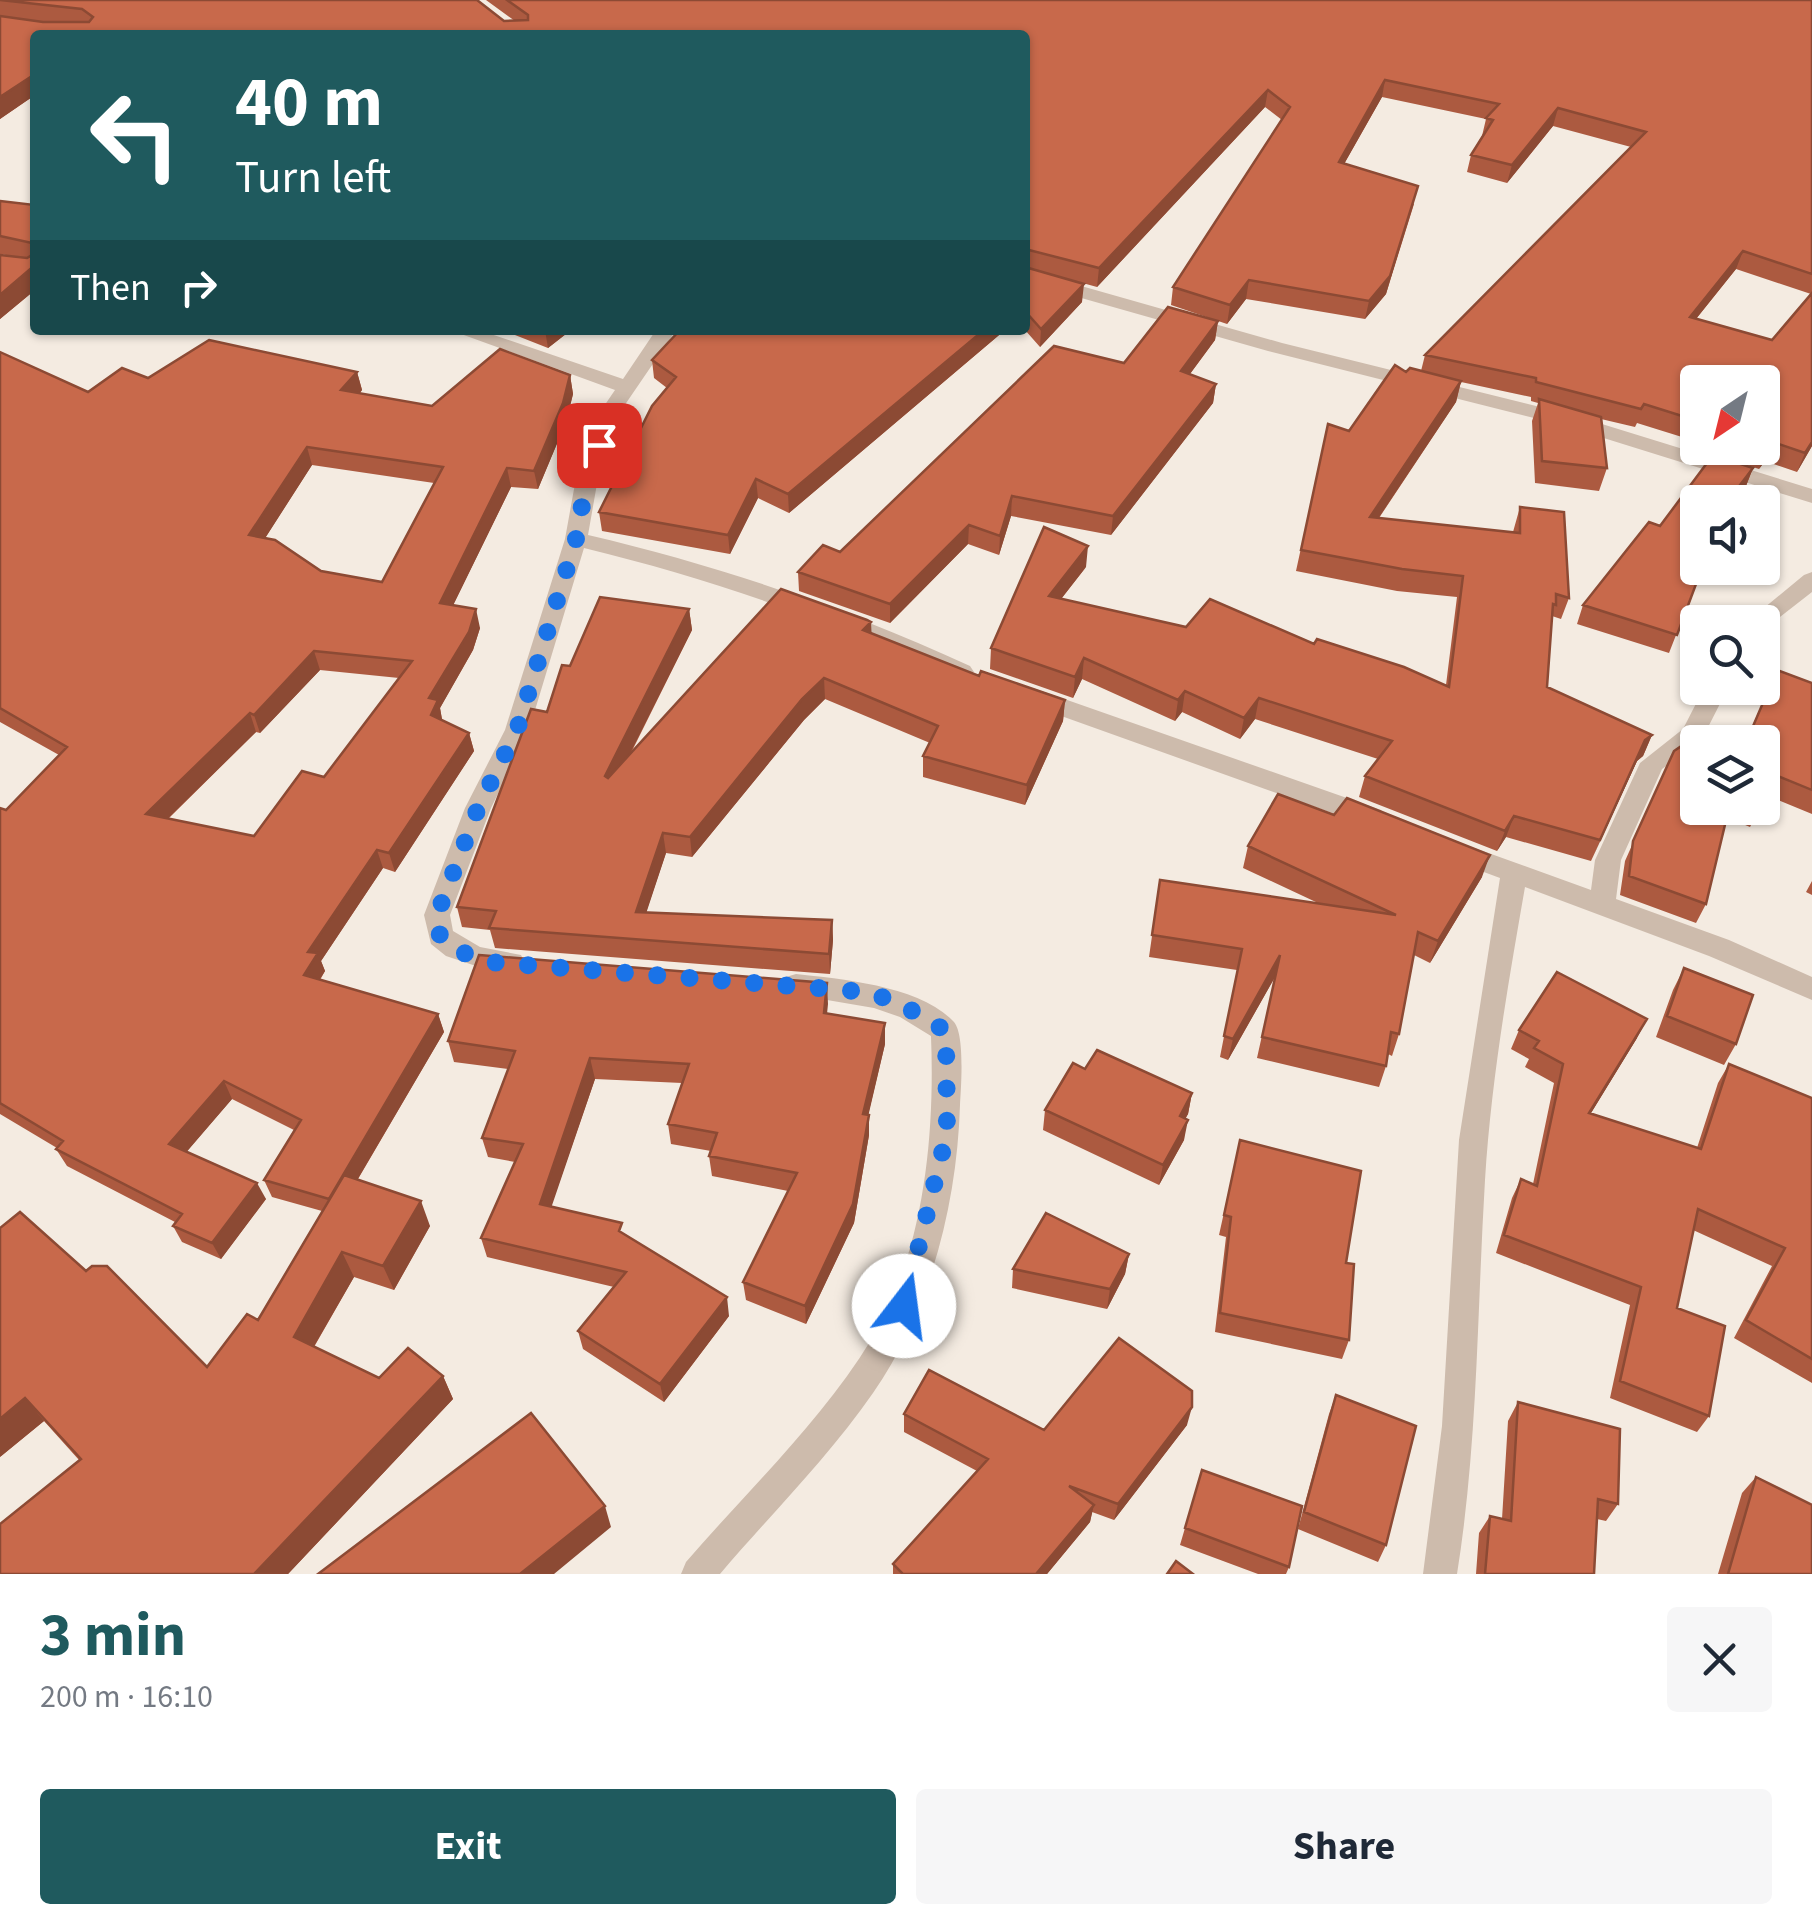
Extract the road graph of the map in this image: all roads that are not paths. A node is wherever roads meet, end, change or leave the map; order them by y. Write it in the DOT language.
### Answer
graph roads {
  1 [pos="1030,277"];
  2 [pos="475,335"];
  3 [pos="663,335"];
  4 [pos="627,387"];
  5 [pos="1812,496"];
  6 [pos="576,539"];
  7 [pos="1812,580"];
  8 [pos="1780,605"];
  9 [pos="1707,705"];
  10 [pos="1396,827"];
  11 [pos="1431,841"];
  12 [pos="1514,875"];
  13 [pos="1602,905"];
  14 [pos="547,966"];
  15 [pos="762,983"];
  16 [pos="1812,989"];
  17 [pos="698,1574"];
  18 [pos="1440,1574"];
  1 -- 5 [label="street"];
  2 -- 4 [label="street"];
  3 -- 4 [label="street"];
  4 -- 6 [label="street"];
  6 -- 10 [label="street"];
  6 -- 14 [label="street"];
  7 -- 8 [label="street"];
  9 -- 13 [label="street"];
  11 -- 12 [label="street"];
  12 -- 13 [label="street"];
  12 -- 18 [label="street"];
  13 -- 16 [label="street"];
  15 -- 17 [label="street"];
}
